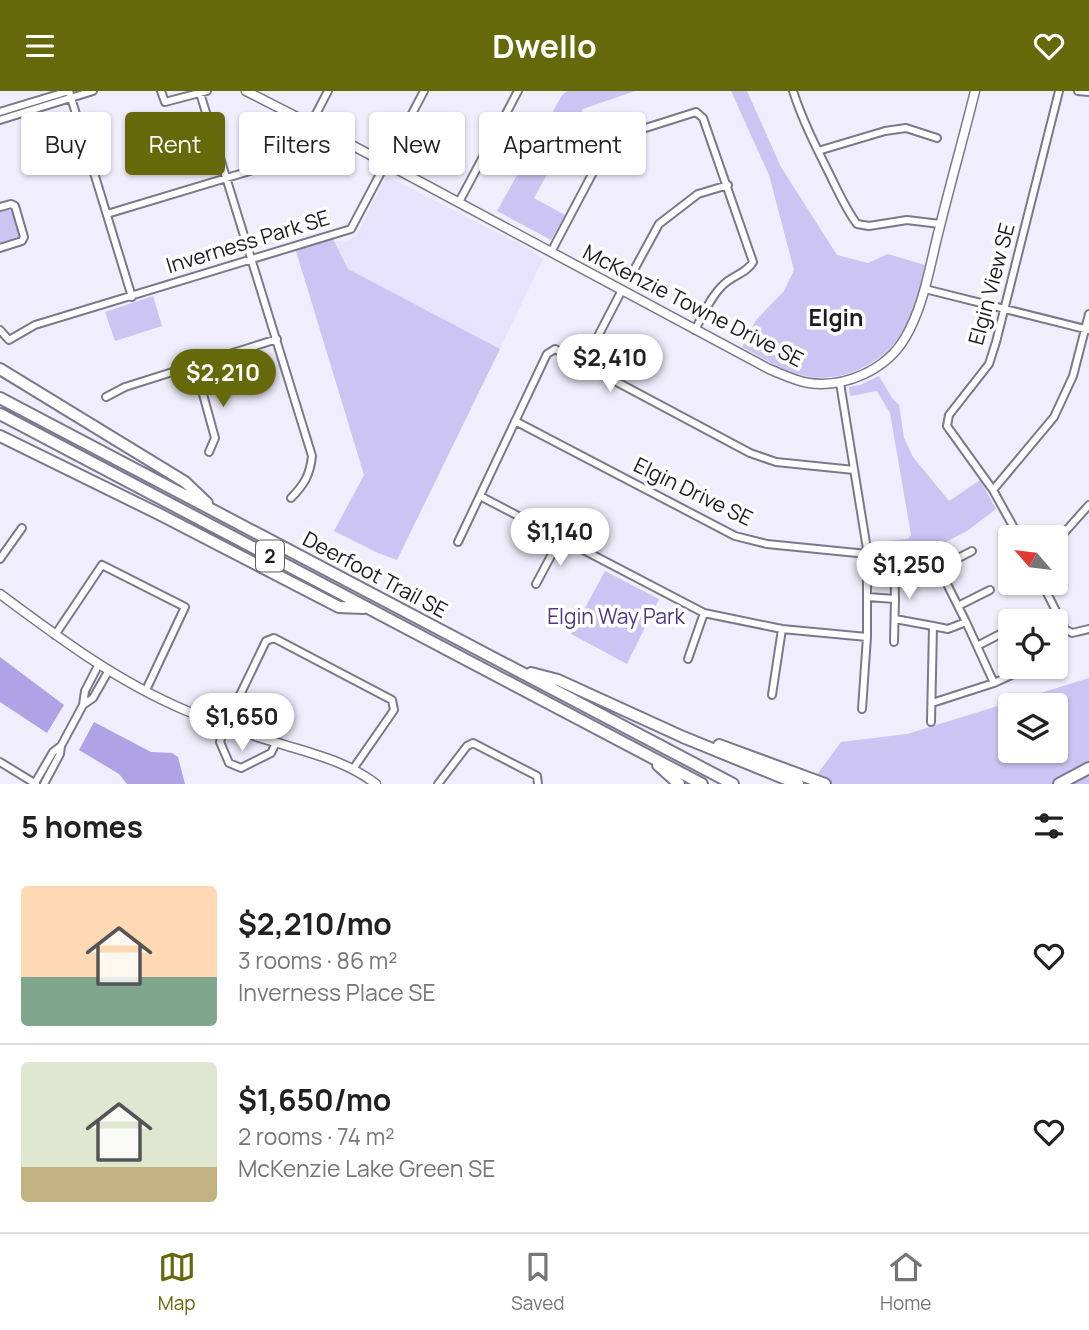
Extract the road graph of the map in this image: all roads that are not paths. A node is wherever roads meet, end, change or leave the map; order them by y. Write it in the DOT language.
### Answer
graph roads {
  1 [pos="93,91"];
  2 [pos="162,91"];
  3 [pos="246,91"];
  4 [pos="328,91"];
  5 [pos="424,91"];
  6 [pos="518,91"];
  7 [pos="793,91"];
  8 [pos="975,91"];
  9 [pos="1059,91"];
  10 [pos="1078,91"];
  11 [pos="203,92"];
  12 [pos="69,93"];
  13 [pos="1089,93"];
  14 [pos="0,112"];
  15 [pos="286,112"];
  16 [pos="317,112"];
  17 [pos="413,112"];
  18 [pos="0,120"];
  19 [pos="937,138"];
  20 [pos="818,151"];
  21 [pos="239,174"];
  22 [pos="380,175"];
  23 [pos="408,175"];
  24 [pos="226,178"];
  25 [pos="728,185"];
  26 [pos="459,202"];
  27 [pos="0,207"];
  28 [pos="107,214"];
  29 [pos="940,224"];
  30 [pos="0,248"];
  31 [pos="551,252"];
  32 [pos="252,259"];
  33 [pos="635,268"];
  34 [pos="925,289"];
  35 [pos="622,290"];
  36 [pos="132,297"];
  37 [pos="1005,308"];
  38 [pos="1089,314"];
  39 [pos="1087,329"];
  40 [pos="0,330"];
  41 [pos="695,330"];
  42 [pos="277,339"];
  43 [pos="195,365"];
  44 [pos="583,365"];
  45 [pos="0,369"];
  46 [pos="839,383"];
  47 [pos="106,397"];
  48 [pos="0,398"];
  49 [pos="0,414"];
  50 [pos="515,421"];
  51 [pos="0,436"];
  52 [pos="209,452"];
  53 [pos="854,470"];
  54 [pos="993,489"];
  55 [pos="480,496"];
  56 [pos="291,498"];
  57 [pos="1089,505"];
  58 [pos="216,512"];
  59 [pos="1012,525"];
  60 [pos="22,528"];
  61 [pos="1068,528"];
  62 [pos="560,538"];
  63 [pos="458,541"];
  64 [pos="972,551"];
  65 [pos="894,553"];
  66 [pos="867,554"];
  67 [pos="0,559"];
  68 [pos="894,568"];
  69 [pos="939,568"];
  70 [pos="536,584"];
  71 [pos="990,590"];
  72 [pos="0,594"];
  73 [pos="1048,595"];
  74 [pos="868,597"];
  75 [pos="895,599"];
  76 [pos="958,607"];
  77 [pos="369,609"];
  78 [pos="704,613"];
  79 [pos="895,619"];
  80 [pos="966,622"];
  81 [pos="933,626"];
  82 [pos="782,629"];
  83 [pos="1089,629"];
  84 [pos="55,635"];
  85 [pos="998,635"];
  86 [pos="867,637"];
  87 [pos="894,642"];
  88 [pos="977,646"];
  89 [pos="688,659"];
  90 [pos="99,664"];
  91 [pos="508,667"];
  92 [pos="109,670"];
  93 [pos="1003,679"];
  94 [pos="994,683"];
  95 [pos="146,690"];
  96 [pos="772,695"];
  97 [pos="932,703"];
  98 [pos="83,705"];
  99 [pos="862,709"];
  100 [pos="931,722"];
  101 [pos="225,726"];
  102 [pos="683,737"];
  103 [pos="276,743"];
  104 [pos="61,746"];
  105 [pos="648,756"];
  106 [pos="0,762"];
  107 [pos="1089,768"];
  108 [pos="354,769"];
  109 [pos="36,784"];
  110 [pos="44,784"];
  111 [pos="376,784"];
  112 [pos="438,784"];
  113 [pos="538,784"];
  114 [pos="679,784"];
  115 [pos="702,784"];
  116 [pos="733,784"];
  117 [pos="797,784"];
  118 [pos="825,784"];
  119 [pos="1059,784"];
  1 -- 12 [label="street"];
  2 -- 11 [label="street"];
  3 -- 15 [label="street, McKenzie Towne Drive SE"];
  4 -- 16 [label="street"];
  5 -- 17 [label="street, Inverness Park SE"];
  6 -- 26 [label="street"];
  7 -- 20 [label="street"];
  8 -- 29 [label="street, McKenzie Towne Drive SE"];
  9 -- 37 [label="street, Elgin View SE"];
  10 -- 13 [label="street"];
  11 -- 24 [label="street"];
  12 -- 14 [label="street"];
  12 -- 18 [label="street"];
  12 -- 28 [label="street"];
  19 -- 20 [label="street"];
  20 -- 29 [label="street"];
  21 -- 24 [label="street"];
  22 -- 32 [label="street, Inverness Park SE"];
  23 -- 26 [label="street, McKenzie Towne Drive SE"];
  24 -- 28 [label="street"];
  24 -- 32 [label="street"];
  25 -- 31 [label="street"];
  25 -- 33 [label="street"];
  25 -- 41 [label="street"];
  26 -- 31 [label="street, McKenzie Towne Drive SE"];
  27 -- 30 [label="street"];
  28 -- 36 [label="street"];
  29 -- 34 [label="street, McKenzie Towne Drive SE"];
  31 -- 35 [label="street, McKenzie Towne Drive SE"];
  32 -- 36 [label="street, Inverness Park SE"];
  32 -- 42 [label="street"];
  34 -- 37 [label="street"];
  34 -- 46 [label="street, McKenzie Towne Drive SE"];
  35 -- 41 [label="street, McKenzie Towne Drive SE"];
  35 -- 44 [label="street"];
  36 -- 40 [label="street, Inverness Park SE"];
  37 -- 39 [label="street"];
  37 -- 54 [label="street, Elgin View SE"];
  38 -- 39 [label="street"];
  39 -- 54 [label="street"];
  41 -- 46 [label="street, McKenzie Towne Drive SE"];
  42 -- 43 [label="street"];
  42 -- 56 [label="street"];
  43 -- 47 [label="street"];
  43 -- 52 [label="street"];
  44 -- 50 [label="street"];
  44 -- 53 [label="street"];
  45 -- 58 [label="highway"];
  46 -- 53 [label="street"];
  48 -- 58 [label="highway, Deerfoot Trail SE / 2"];
  49 -- 77 [label="highway, Deerfoot Trail SE / 2"];
  50 -- 55 [label="street"];
  50 -- 66 [label="street, Elgin Drive SE"];
  51 -- 77 [label="highway"];
  53 -- 66 [label="street"];
  54 -- 59 [label="street, Elgin View SE"];
  55 -- 62 [label="street"];
  55 -- 63 [label="street"];
  57 -- 61 [label="street"];
  58 -- 91 [label="highway, Deerfoot Trail SE / 2"];
  60 -- 67 [label="street"];
  62 -- 70 [label="street"];
  62 -- 78 [label="street"];
  64 -- 69 [label="street"];
  65 -- 68 [label="street"];
  66 -- 74 [label="street"];
  68 -- 69 [label="street"];
  68 -- 75 [label="street"];
  69 -- 76 [label="street"];
  71 -- 76 [label="street"];
  72 -- 84 [label="street"];
  73 -- 83 [label="street"];
  74 -- 75 [label="street"];
  74 -- 86 [label="street"];
  75 -- 79 [label="street"];
  76 -- 80 [label="street"];
  77 -- 105 [label="highway, Deerfoot Trail SE / 2"];
  78 -- 82 [label="street"];
  78 -- 89 [label="street"];
  79 -- 81 [label="street"];
  79 -- 87 [label="street"];
  80 -- 81 [label="street"];
  80 -- 88 [label="street"];
  81 -- 97 [label="street"];
  82 -- 86 [label="street"];
  82 -- 96 [label="street"];
  84 -- 90 [label="street"];
  84 -- 95 [label="street"];
  85 -- 88 [label="street"];
  86 -- 99 [label="street"];
  88 -- 94 [label="street"];
  90 -- 92 [label="street"];
  90 -- 98 [label="street"];
  91 -- 102 [label="highway"];
  91 -- 116 [label="highway, Deerfoot Trail SE / 2"];
  92 -- 95 [label="street"];
  92 -- 98 [label="street"];
  93 -- 94 [label="street"];
  94 -- 97 [label="street"];
  95 -- 101 [label="street"];
  97 -- 100 [label="street"];
  98 -- 104 [label="street"];
  101 -- 103 [label="street"];
  101 -- 103 [label="street"];
  101 -- 108 [label="street"];
  102 -- 117 [label="highway"];
  102 -- 118 [label="highway"];
  103 -- 108 [label="street"];
  104 -- 109 [label="street"];
  104 -- 110 [label="street"];
  105 -- 114 [label="highway"];
  105 -- 115 [label="highway, Deerfoot Trail SE / 2"];
  106 -- 109 [label="street"];
  107 -- 119 [label="highway"];
  108 -- 111 [label="street"];
  112 -- 113 [label="street"];
}
